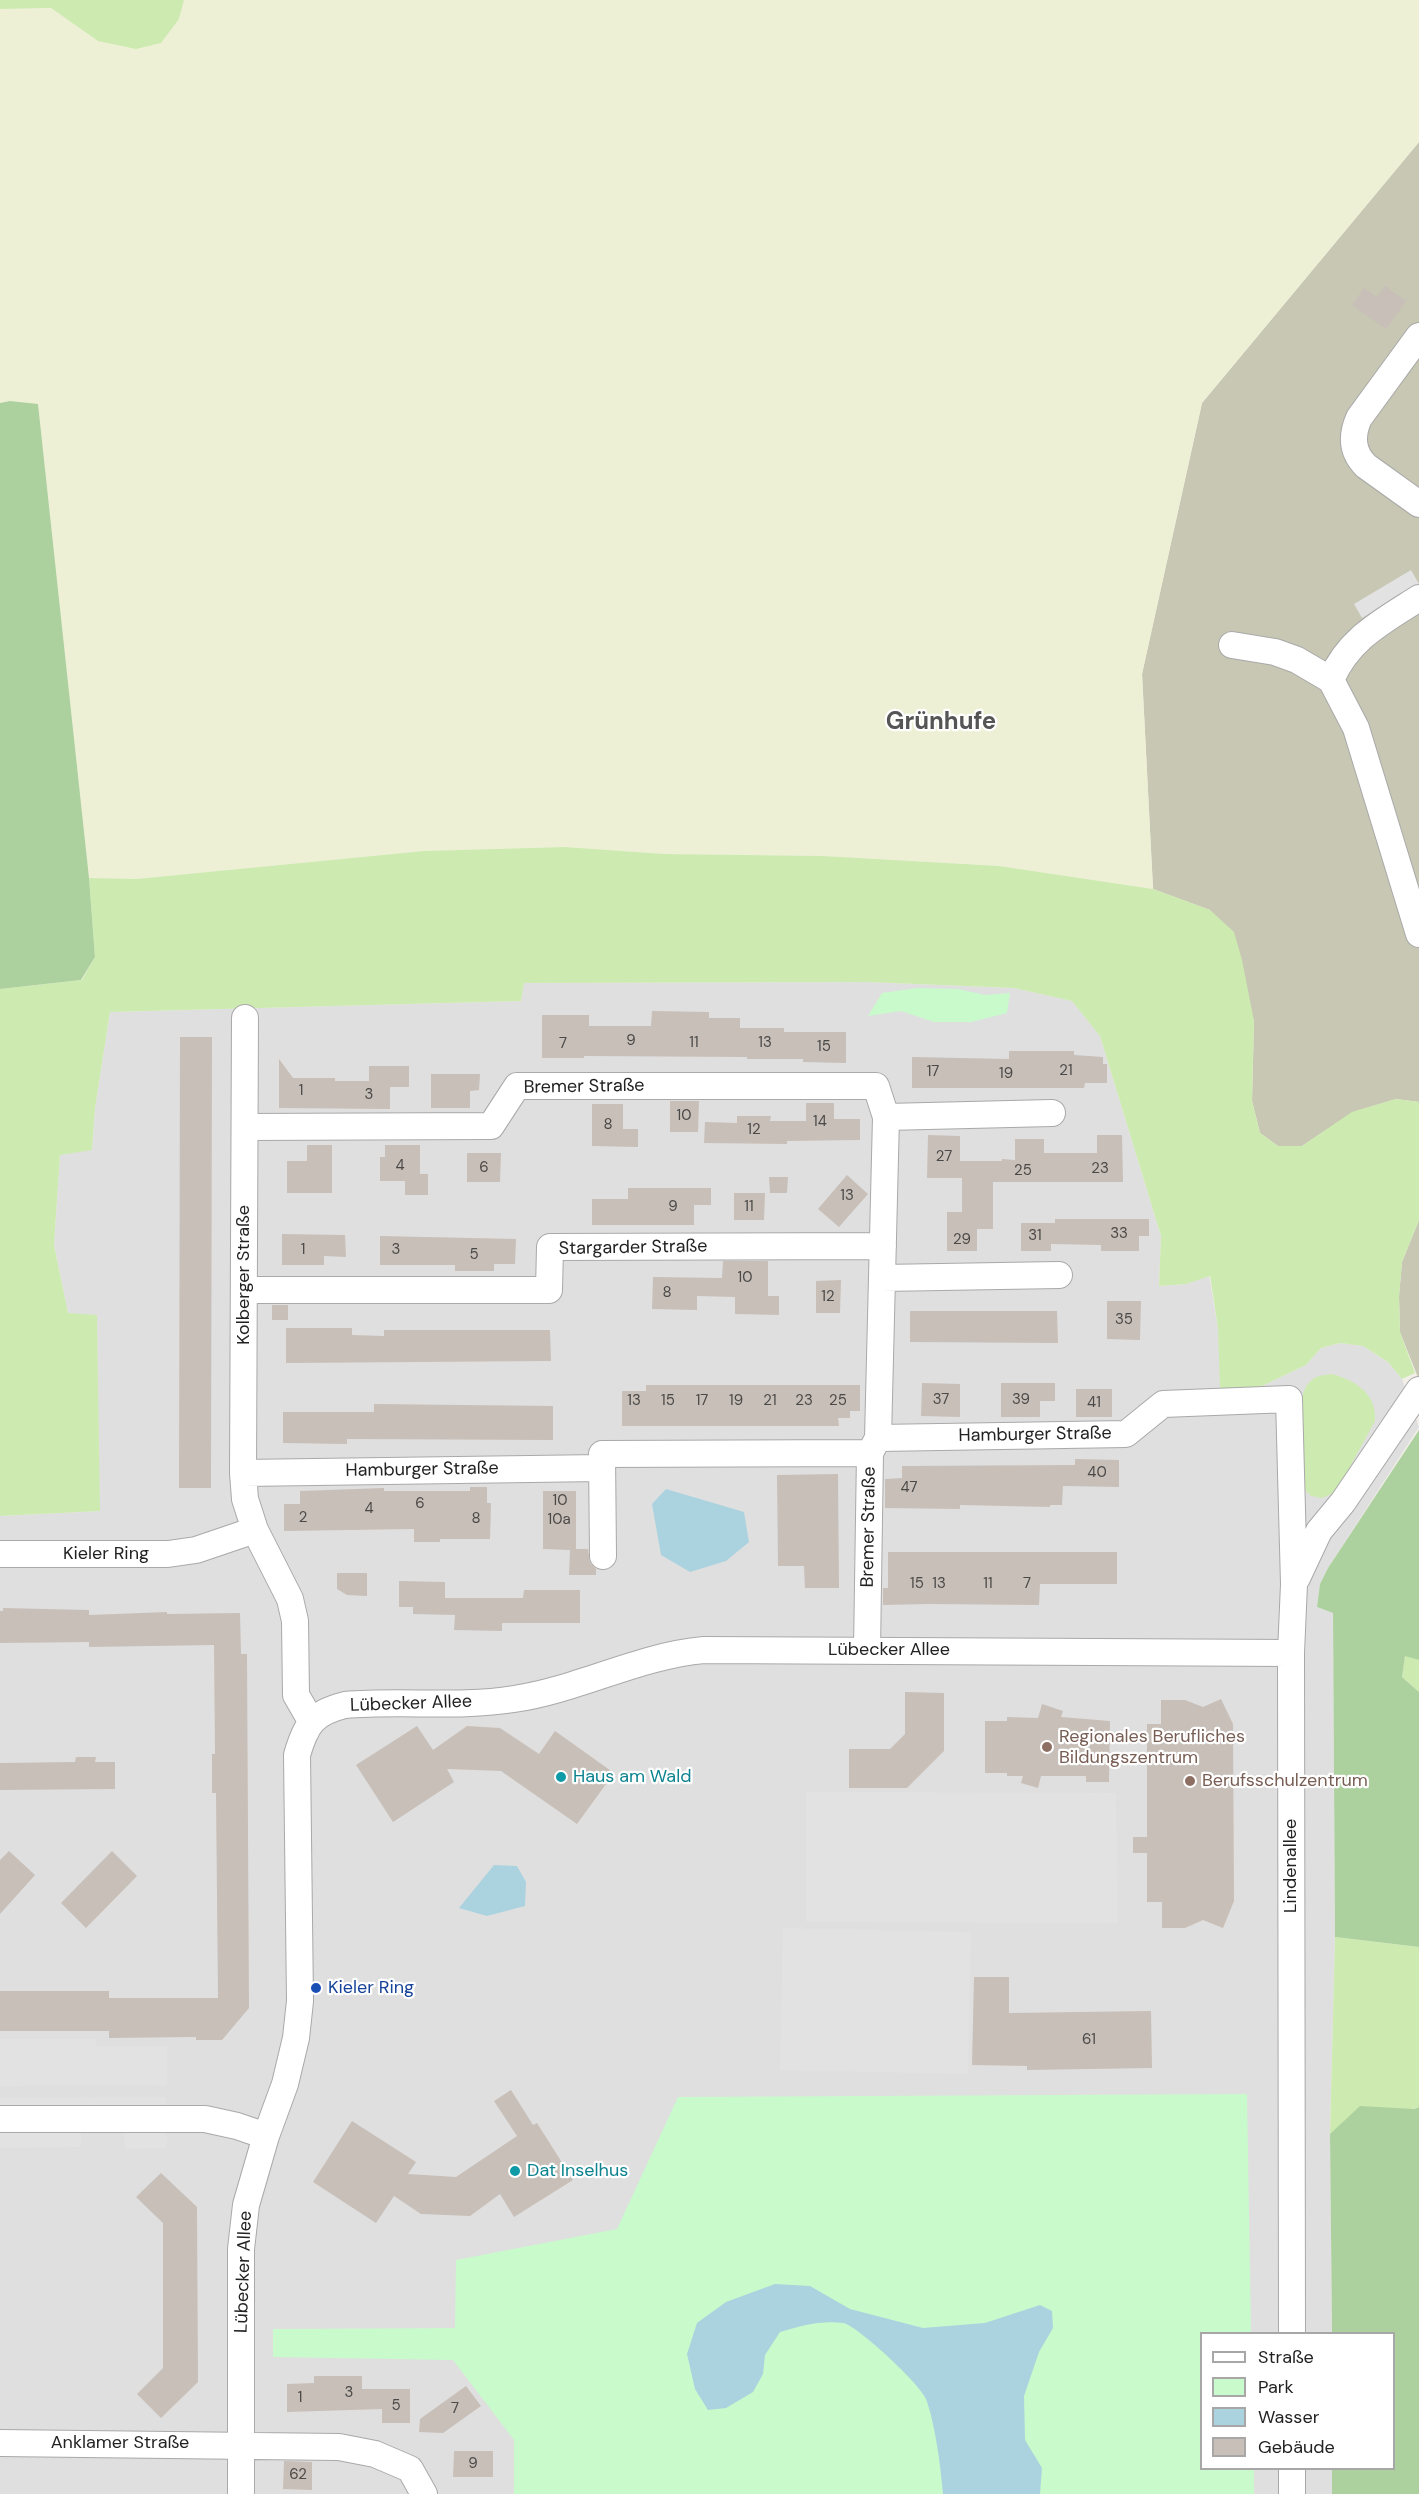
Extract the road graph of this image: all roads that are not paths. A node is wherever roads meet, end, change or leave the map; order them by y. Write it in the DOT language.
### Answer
graph roads {
  1 [pos="1419,336"];
  2 [pos="1419,504"];
  3 [pos="1419,598"];
  4 [pos="1232,645"];
  5 [pos="1331,680"];
  6 [pos="1419,934"];
  7 [pos="245,1018"];
  8 [pos="1052,1113"];
  9 [pos="886,1117"];
  10 [pos="244,1127"];
  11 [pos="883,1246"];
  12 [pos="1059,1275"];
  13 [pos="882,1278"];
  14 [pos="244,1290"];
  15 [pos="1419,1390"];
  16 [pos="1289,1399"];
  17 [pos="874,1445"];
  18 [pos="601,1468"];
  19 [pos="243,1473"];
  20 [pos="255,1530"];
  21 [pos="0,1554"];
  22 [pos="603,1557"];
  23 [pos="1294,1584"];
  24 [pos="867,1650"];
  25 [pos="1291,1653"];
  26 [pos="311,1721"];
  27 [pos="0,2119"];
  28 [pos="266,2136"];
  29 [pos="1292,2332"];
  30 [pos="0,2443"];
  31 [pos="241,2445"];
  32 [pos="1292,2470"];
  33 [pos="241,2494"];
  34 [pos="424,2494"];
  35 [pos="1292,2494"];
  1 -- 2 [label="street"];
  3 -- 5 [label="street"];
  4 -- 5 [label="street"];
  5 -- 6 [label="street"];
  7 -- 10 [label="street, Kolberger Straße"];
  8 -- 9 [label="street"];
  9 -- 10 [label="street, Bremer Straße"];
  9 -- 11 [label="street, Bremer Straße"];
  10 -- 14 [label="street, Kolberger Straße"];
  11 -- 13 [label="street, Bremer Straße"];
  11 -- 14 [label="street, Stargarder Straße"];
  12 -- 13 [label="street"];
  13 -- 17 [label="street, Bremer Straße"];
  14 -- 19 [label="street, Kolberger Straße"];
  15 -- 23 [label="street"];
  16 -- 17 [label="street, Hamburger Straße"];
  16 -- 23 [label="street, Lindenallee"];
  17 -- 18 [label="street, Hamburger Straße"];
  17 -- 24 [label="street, Bremer Straße"];
  18 -- 19 [label="street, Hamburger Straße"];
  18 -- 22 [label="street"];
  19 -- 20 [label="street, Kolberger Straße"];
  20 -- 21 [label="street, Kieler Ring"];
  20 -- 26 [label="street"];
  23 -- 25 [label="street, Lindenallee"];
  24 -- 25 [label="street, Lübecker Allee"];
  24 -- 26 [label="street, Lübecker Allee"];
  25 -- 29 [label="street, Lindenallee"];
  26 -- 28 [label="street, Lübecker Allee"];
  27 -- 28 [label="street"];
  28 -- 31 [label="street, Lübecker Allee"];
  30 -- 31 [label="street, Anklamer Straße"];
  31 -- 33 [label="street, Lübecker Allee"];
  31 -- 34 [label="street, Anklamer Straße"];
  32 -- 35 [label="street"];
}
